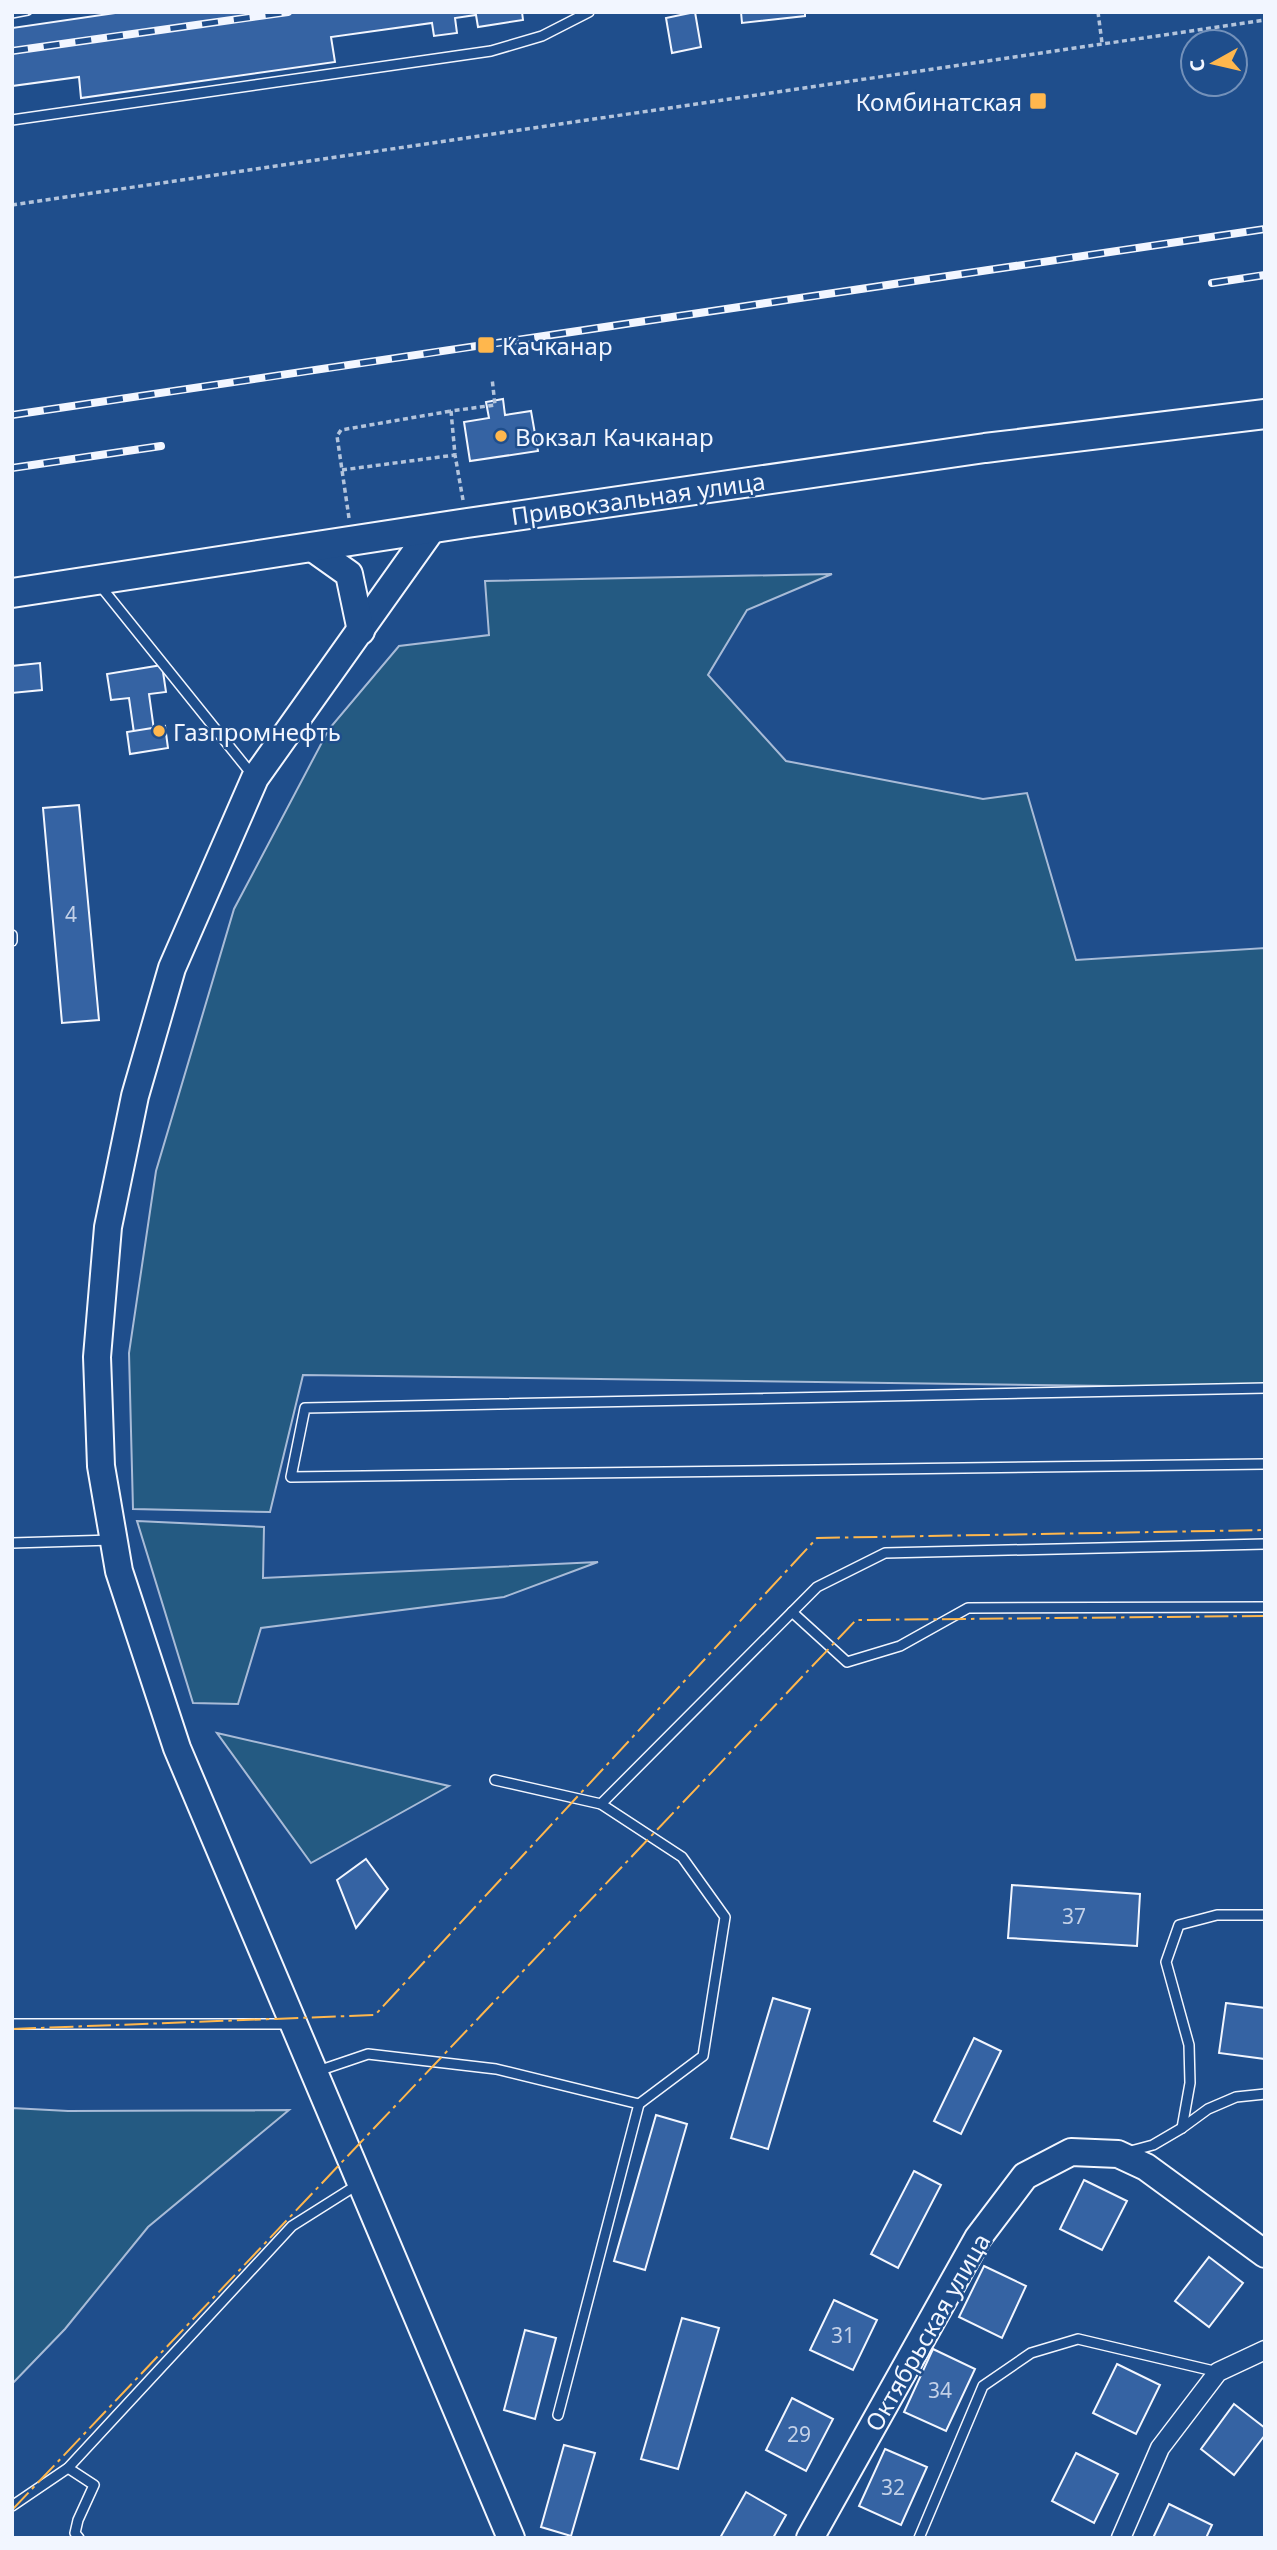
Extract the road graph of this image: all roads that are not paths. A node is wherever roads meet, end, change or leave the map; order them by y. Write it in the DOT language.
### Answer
graph roads {
  1 [pos="589,12"];
  2 [pos="12,120"];
  3 [pos="1265,414"];
  4 [pos="432,529"];
  5 [pos="311,547"];
  6 [pos="96,580"];
  7 [pos="12,593"];
  8 [pos="361,631"];
  9 [pos="255,778"];
  10 [pos="12,935"];
  11 [pos="12,941"];
  12 [pos="1265,1388"];
  13 [pos="1265,1464"];
  14 [pos="114,1540"];
  15 [pos="12,1543"];
  16 [pos="1265,1544"];
  17 [pos="1265,1607"];
  18 [pos="792,1612"];
  19 [pos="495,1780"];
  20 [pos="601,1804"];
  21 [pos="1265,1915"];
  22 [pos="12,2024"];
  23 [pos="292,2024"];
  24 [pos="313,2072"];
  25 [pos="1265,2094"];
  26 [pos="639,2104"];
  27 [pos="1182,2128"];
  28 [pos="1118,2154"];
  29 [pos="360,2183"];
  30 [pos="1265,2254"];
  31 [pos="1265,2350"];
  32 [pos="1218,2372"];
  33 [pos="558,2415"];
  34 [pos="68,2468"];
  35 [pos="12,2506"];
  36 [pos="79,2538"];
  37 [pos="511,2538"];
  38 [pos="810,2538"];
  39 [pos="919,2538"];
  40 [pos="1121,2538"];
  1 -- 2 [label="lane"];
  3 -- 4 [label="main road, Привокзальная улица"];
  4 -- 5 [label="main road, Привокзальная улица"];
  4 -- 8 [label="street"];
  5 -- 6 [label="main road, Привокзальная улица"];
  5 -- 8 [label="street"];
  6 -- 7 [label="main road, Привокзальная улица"];
  6 -- 9 [label="lane"];
  8 -- 9 [label="street"];
  9 -- 14 [label="street"];
  10 -- 11 [label="lane"];
  12 -- 13 [label="lane"];
  14 -- 15 [label="lane"];
  14 -- 23 [label="street"];
  16 -- 18 [label="lane"];
  17 -- 18 [label="lane"];
  18 -- 20 [label="lane"];
  19 -- 20 [label="lane"];
  20 -- 26 [label="lane"];
  21 -- 27 [label="lane"];
  22 -- 23 [label="lane"];
  23 -- 24 [label="street"];
  24 -- 26 [label="lane"];
  24 -- 29 [label="street"];
  25 -- 27 [label="lane"];
  26 -- 33 [label="lane"];
  27 -- 28 [label="lane"];
  28 -- 30 [label="street"];
  28 -- 38 [label="street, Октябрьская улица"];
  29 -- 34 [label="lane"];
  29 -- 37 [label="street"];
  31 -- 32 [label="street"];
  32 -- 39 [label="lane"];
  32 -- 40 [label="street"];
  34 -- 35 [label="lane"];
  34 -- 36 [label="lane"];
}
